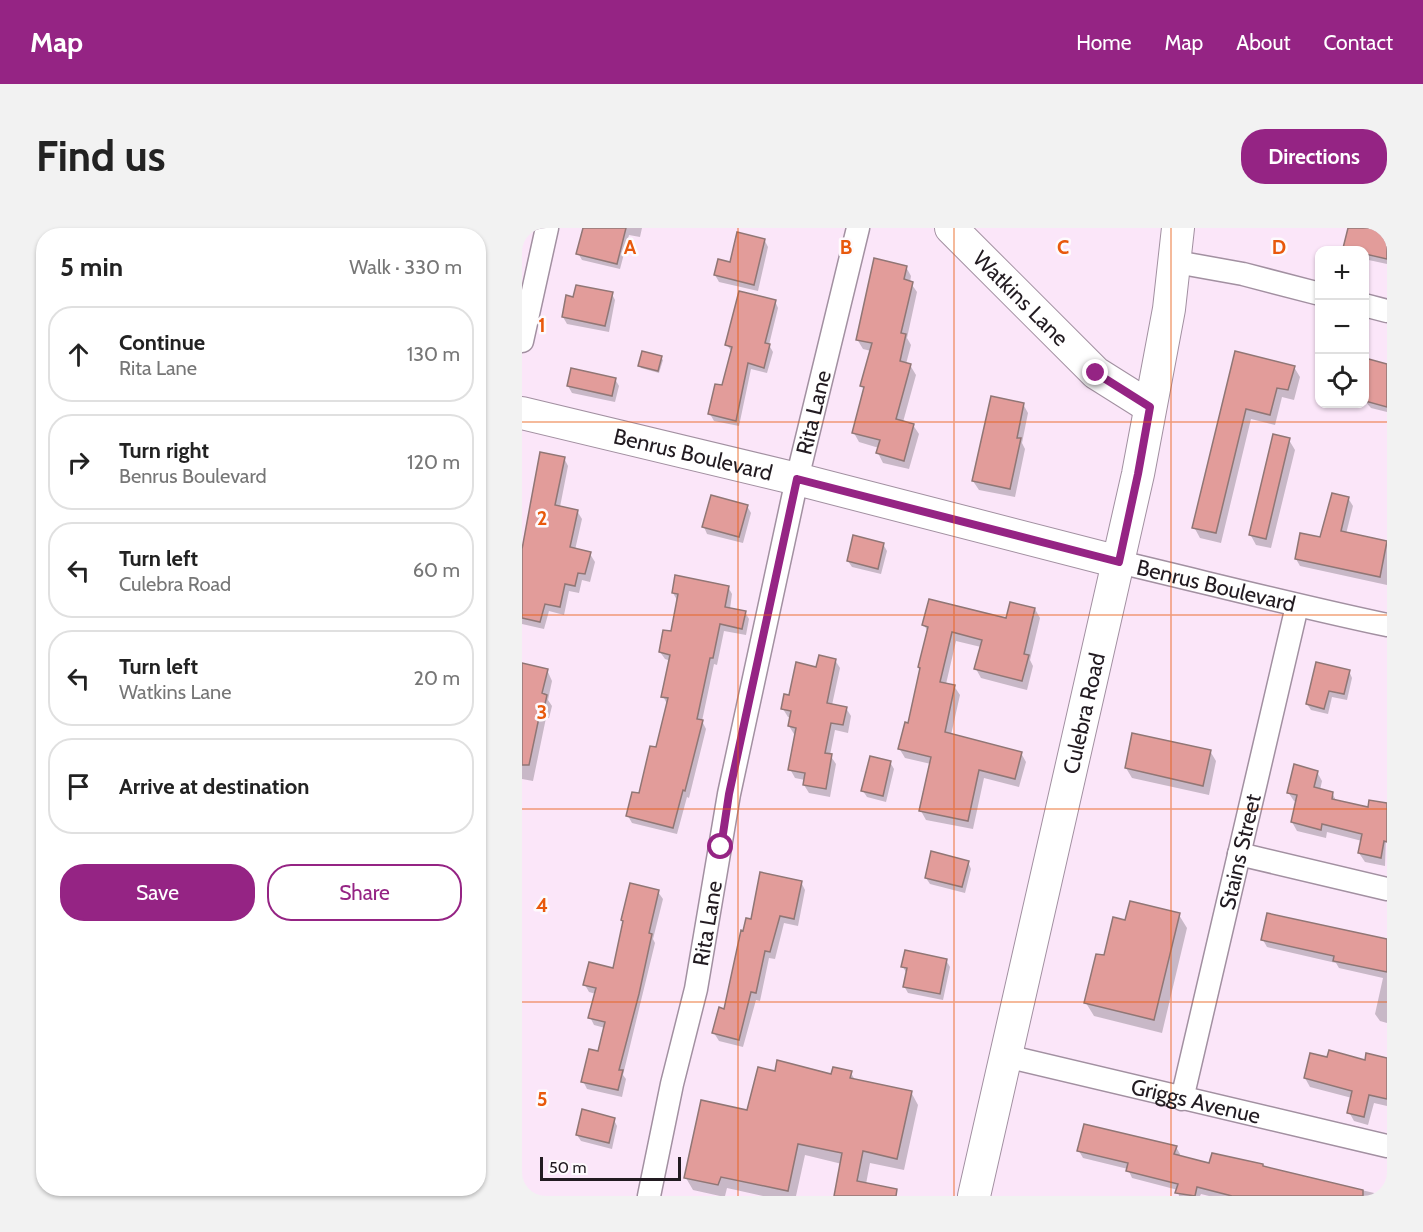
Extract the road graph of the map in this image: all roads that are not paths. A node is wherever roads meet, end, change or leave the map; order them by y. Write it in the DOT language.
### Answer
graph roads {
  1 [pos="547,228"];
  2 [pos="858,228"];
  3 [pos="951,228"];
  4 [pos="1178,228"];
  5 [pos="1176,262"];
  6 [pos="1315,293"];
  7 [pos="1369,306"];
  8 [pos="1387,311"];
  9 [pos="522,342"];
  10 [pos="1150,407"];
  11 [pos="522,413"];
  12 [pos="797,479"];
  13 [pos="1119,562"];
  14 [pos="1297,606"];
  15 [pos="1387,625"];
  16 [pos="1239,855"];
  17 [pos="1387,889"];
  18 [pos="1006,1056"];
  19 [pos="1182,1099"];
  20 [pos="1387,1146"];
  21 [pos="649,1196"];
  22 [pos="974,1196"];
  1 -- 9 [label="street"];
  2 -- 12 [label="street, Rita Lane"];
  3 -- 10 [label="main road, Watkins Lane"];
  4 -- 5 [label="main road, Culebra Road"];
  5 -- 6 [label="street"];
  5 -- 10 [label="main road, Culebra Road"];
  7 -- 8 [label="street"];
  10 -- 13 [label="main road, Culebra Road"];
  11 -- 12 [label="main road, Benrus Boulevard"];
  12 -- 13 [label="main road, Benrus Boulevard"];
  12 -- 21 [label="street, Rita Lane"];
  13 -- 14 [label="street, Benrus Boulevard"];
  13 -- 18 [label="main road, Culebra Road"];
  14 -- 15 [label="street, Benrus Boulevard"];
  14 -- 16 [label="street, Stains Street"];
  16 -- 17 [label="street"];
  16 -- 19 [label="street, Stains Street"];
  18 -- 19 [label="street, Griggs Avenue"];
  18 -- 22 [label="main road, Culebra Road"];
  19 -- 20 [label="street, Griggs Avenue"];
}
